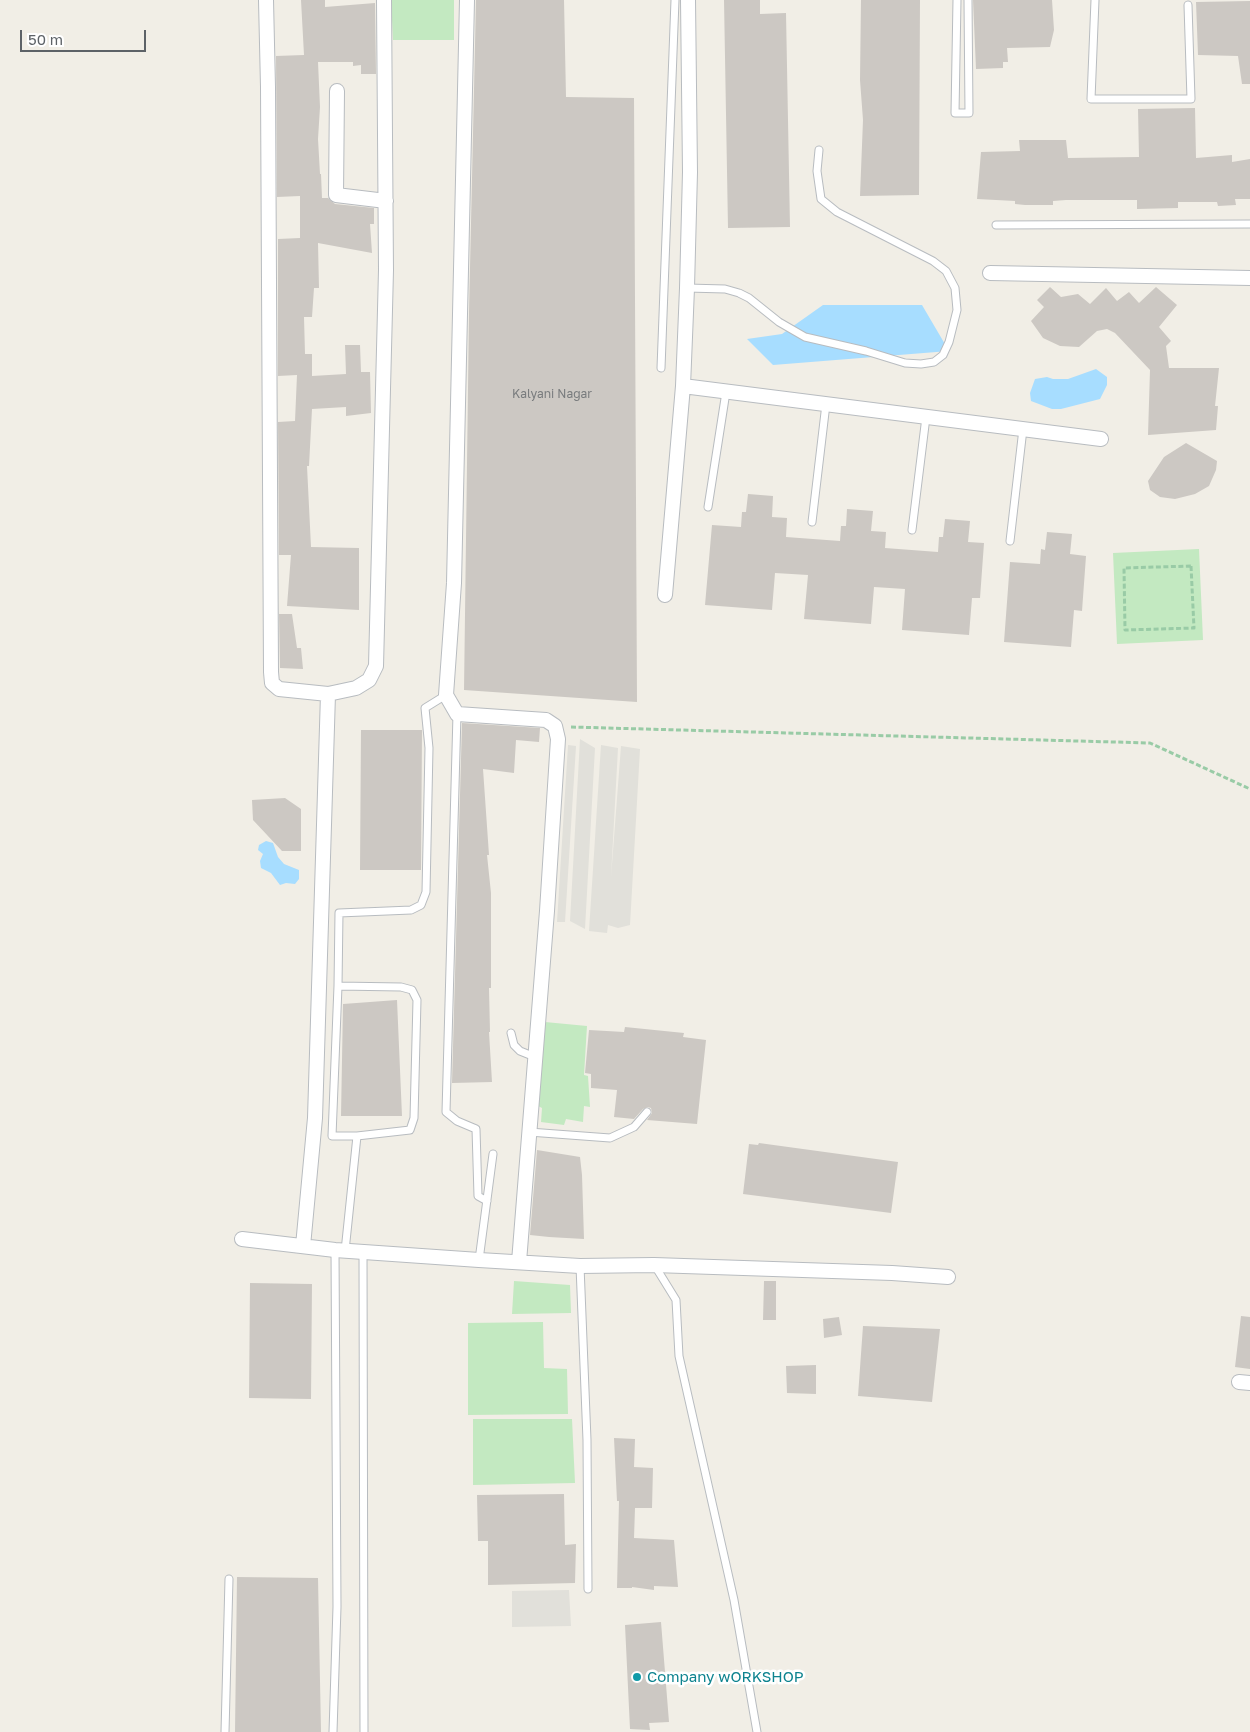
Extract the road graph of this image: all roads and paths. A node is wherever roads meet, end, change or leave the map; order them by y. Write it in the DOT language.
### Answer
graph roads {
  1 [pos="266,0"];
  2 [pos="384,0"];
  3 [pos="467,0"];
  4 [pos="675,0"];
  5 [pos="688,0"];
  6 [pos="957,0"];
  7 [pos="968,0"];
  8 [pos="1095,0"];
  9 [pos="1188,5"];
  10 [pos="337,91"];
  11 [pos="819,150"];
  12 [pos="386,201"];
  13 [pos="1250,224"];
  14 [pos="996,225"];
  15 [pos="990,273"];
  16 [pos="1250,278"];
  17 [pos="687,288"];
  18 [pos="661,368"];
  19 [pos="682,386"];
  20 [pos="726,392"];
  21 [pos="826,404"];
  22 [pos="926,417"];
  23 [pos="1023,430"];
  24 [pos="1100,439"];
  25 [pos="708,507"];
  26 [pos="812,522"];
  27 [pos="912,530"];
  28 [pos="1010,541"];
  29 [pos="1124,568"];
  30 [pos="665,595"];
  31 [pos="328,694"];
  32 [pos="446,694"];
  33 [pos="458,714"];
  34 [pos="555,726"];
  35 [pos="1250,789"];
  36 [pos="338,986"];
  37 [pos="511,1033"];
  38 [pos="535,1057"];
  39 [pos="647,1112"];
  40 [pos="529,1132"];
  41 [pos="357,1136"];
  42 [pos="493,1154"];
  43 [pos="487,1201"];
  44 [pos="242,1239"];
  45 [pos="303,1246"];
  46 [pos="340,1250"];
  47 [pos="363,1252"];
  48 [pos="480,1260"];
  49 [pos="519,1262"];
  50 [pos="654,1265"];
  51 [pos="580,1266"];
  52 [pos="948,1277"];
  53 [pos="229,1579"];
  54 [pos="588,1588"];
  55 [pos="225,1732"];
  56 [pos="333,1732"];
  57 [pos="364,1732"];
  58 [pos="757,1732"];
  1 -- 31 [label="street"];
  2 -- 12 [label="street"];
  3 -- 32 [label="street"];
  4 -- 18 [label="lane"];
  5 -- 17 [label="street"];
  6 -- 7 [label="lane"];
  8 -- 9 [label="lane"];
  10 -- 12 [label="street"];
  11 -- 17 [label="lane"];
  12 -- 31 [label="street"];
  13 -- 14 [label="lane"];
  15 -- 16 [label="street"];
  17 -- 19 [label="street"];
  19 -- 20 [label="street"];
  19 -- 30 [label="street"];
  20 -- 21 [label="street"];
  20 -- 25 [label="lane"];
  21 -- 22 [label="street"];
  21 -- 26 [label="lane"];
  22 -- 23 [label="street"];
  22 -- 27 [label="lane"];
  23 -- 24 [label="street"];
  23 -- 28 [label="lane"];
  29 -- 29 [label="path"];
  31 -- 45 [label="street"];
  32 -- 33 [label="street"];
  32 -- 36 [label="lane"];
  33 -- 34 [label="street"];
  33 -- 43 [label="lane"];
  34 -- 35 [label="path"];
  34 -- 38 [label="street"];
  36 -- 41 [label="lane"];
  36 -- 41 [label="lane"];
  37 -- 38 [label="lane"];
  38 -- 40 [label="street"];
  39 -- 40 [label="lane"];
  40 -- 49 [label="street"];
  41 -- 46 [label="lane"];
  42 -- 43 [label="lane"];
  43 -- 48 [label="lane"];
  44 -- 45 [label="street"];
  45 -- 46 [label="street"];
  46 -- 47 [label="street"];
  46 -- 56 [label="lane"];
  47 -- 48 [label="street"];
  47 -- 57 [label="lane"];
  48 -- 49 [label="street"];
  49 -- 51 [label="street"];
  50 -- 51 [label="street"];
  50 -- 52 [label="street"];
  50 -- 58 [label="lane"];
  51 -- 54 [label="lane"];
  53 -- 55 [label="lane"];
}
